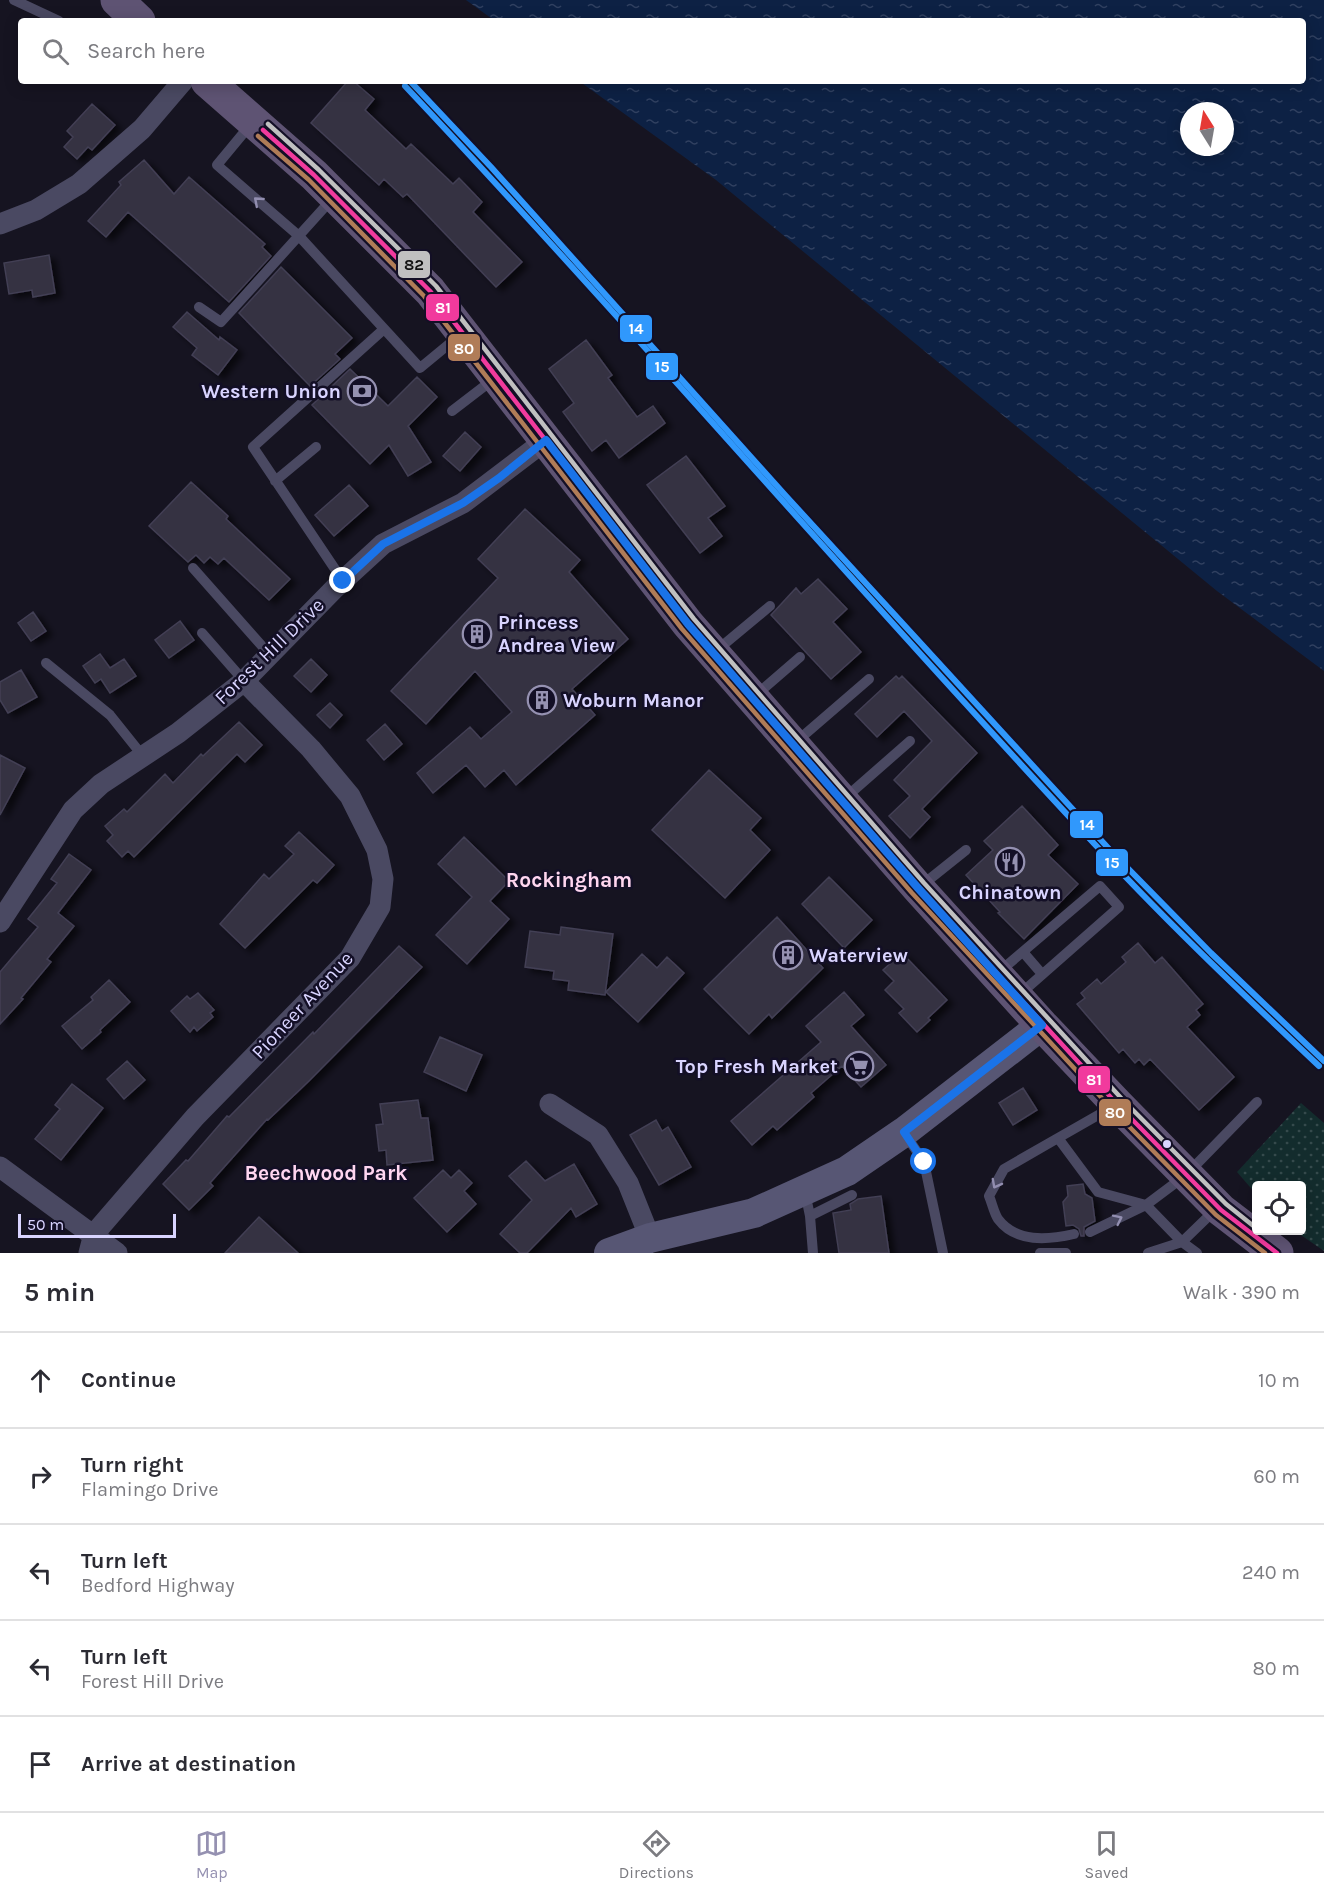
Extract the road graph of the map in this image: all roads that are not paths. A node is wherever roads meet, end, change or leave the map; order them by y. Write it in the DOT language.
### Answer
graph roads {
  1 [pos="14,0"];
  2 [pos="53,18"];
  3 [pos="180,84"];
  4 [pos="210,84"];
  5 [pos="253,122"];
  6 [pos="334,197"];
  7 [pos="0,224"];
  8 [pos="299,236"];
  9 [pos="199,307"];
  10 [pos="384,329"];
  11 [pos="463,333"];
  12 [pos="497,376"];
  13 [pos="452,411"];
  14 [pos="546,440"];
  15 [pos="316,447"];
  16 [pos="275,481"];
  17 [pos="193,568"];
  18 [pos="343,581"];
  19 [pos="770,606"];
  20 [pos="202,633"];
  21 [pos="714,653"];
  22 [pos="270,655"];
  23 [pos="800,657"];
  24 [pos="46,663"];
  25 [pos="869,679"];
  26 [pos="244,681"];
  27 [pos="753,698"];
  28 [pos="910,741"];
  29 [pos="793,744"];
  30 [pos="142,755"];
  31 [pos="842,801"];
  32 [pos="966,850"];
  33 [pos="918,888"];
  34 [pos="0,922"];
  35 [pos="1023,952"];
  36 [pos="1042,974"];
  37 [pos="1006,986"];
  38 [pos="1042,1025"];
  39 [pos="1257,1102"];
  40 [pos="550,1104"];
  41 [pos="1117,1104"];
  42 [pos="904,1132"];
  43 [pos="1058,1138"];
  44 [pos="0,1167"];
  45 [pos="1186,1174"];
  46 [pos="852,1195"];
  47 [pos="807,1202"];
  48 [pos="1146,1205"];
  49 [pos="1218,1207"];
  50 [pos="1090,1232"];
  51 [pos="1074,1234"];
  52 [pos="650,1238"];
  53 [pos="1182,1242"];
  54 [pos="92,1244"];
  55 [pos="1267,1250"];
  56 [pos="117,1253"];
  57 [pos="609,1253"];
  58 [pos="813,1253"];
  59 [pos="943,1253"];
  60 [pos="1040,1253"];
  61 [pos="1066,1253"];
  62 [pos="1148,1253"];
  63 [pos="1197,1253"];
  1 -- 2 [label="lane"];
  3 -- 7 [label="street"];
  4 -- 5 [label="main road"];
  5 -- 6 [label="main road"];
  8 -- 5 [label="lane, one-way"];
  6 -- 8 [label="lane"];
  6 -- 11 [label="main road"];
  8 -- 9 [label="lane"];
  8 -- 10 [label="lane"];
  10 -- 11 [label="lane"];
  10 -- 16 [label="lane"];
  11 -- 12 [label="main road"];
  12 -- 13 [label="lane"];
  12 -- 14 [label="main road"];
  14 -- 18 [label="street, Forest Hill Drive"];
  14 -- 21 [label="main road"];
  15 -- 16 [label="lane"];
  16 -- 18 [label="lane"];
  17 -- 22 [label="lane"];
  18 -- 22 [label="street, Forest Hill Drive"];
  19 -- 21 [label="lane"];
  20 -- 26 [label="lane"];
  21 -- 27 [label="main road"];
  22 -- 26 [label="street, Forest Hill Drive"];
  23 -- 27 [label="lane"];
  24 -- 30 [label="lane"];
  25 -- 29 [label="lane"];
  26 -- 30 [label="street, Forest Hill Drive"];
  26 -- 54 [label="street, Pioneer Avenue"];
  27 -- 29 [label="main road"];
  28 -- 31 [label="lane"];
  29 -- 31 [label="main road"];
  30 -- 34 [label="street, Forest Hill Drive"];
  31 -- 33 [label="main road"];
  32 -- 33 [label="lane"];
  33 -- 37 [label="main road"];
  35 -- 36 [label="lane"];
  35 -- 36 [label="lane"];
  35 -- 37 [label="lane"];
  36 -- 37 [label="lane"];
  37 -- 38 [label="main road"];
  38 -- 41 [label="main road"];
  38 -- 42 [label="street"];
  39 -- 45 [label="lane"];
  40 -- 52 [label="street"];
  41 -- 43 [label="lane"];
  41 -- 45 [label="main road"];
  42 -- 47 [label="street"];
  42 -- 59 [label="lane"];
  43 -- 48 [label="lane"];
  43 -- 51 [label="lane, one-way"];
  44 -- 54 [label="street"];
  45 -- 48 [label="lane"];
  45 -- 49 [label="main road"];
  46 -- 47 [label="lane"];
  47 -- 52 [label="street"];
  47 -- 58 [label="lane"];
  50 -- 48 [label="lane, one-way"];
  48 -- 53 [label="lane"];
  49 -- 53 [label="lane"];
  49 -- 55 [label="main road"];
  52 -- 57 [label="street"];
  53 -- 62 [label="lane"];
  53 -- 63 [label="lane"];
  54 -- 56 [label="street"];
  60 -- 61 [label="lane"];
}
